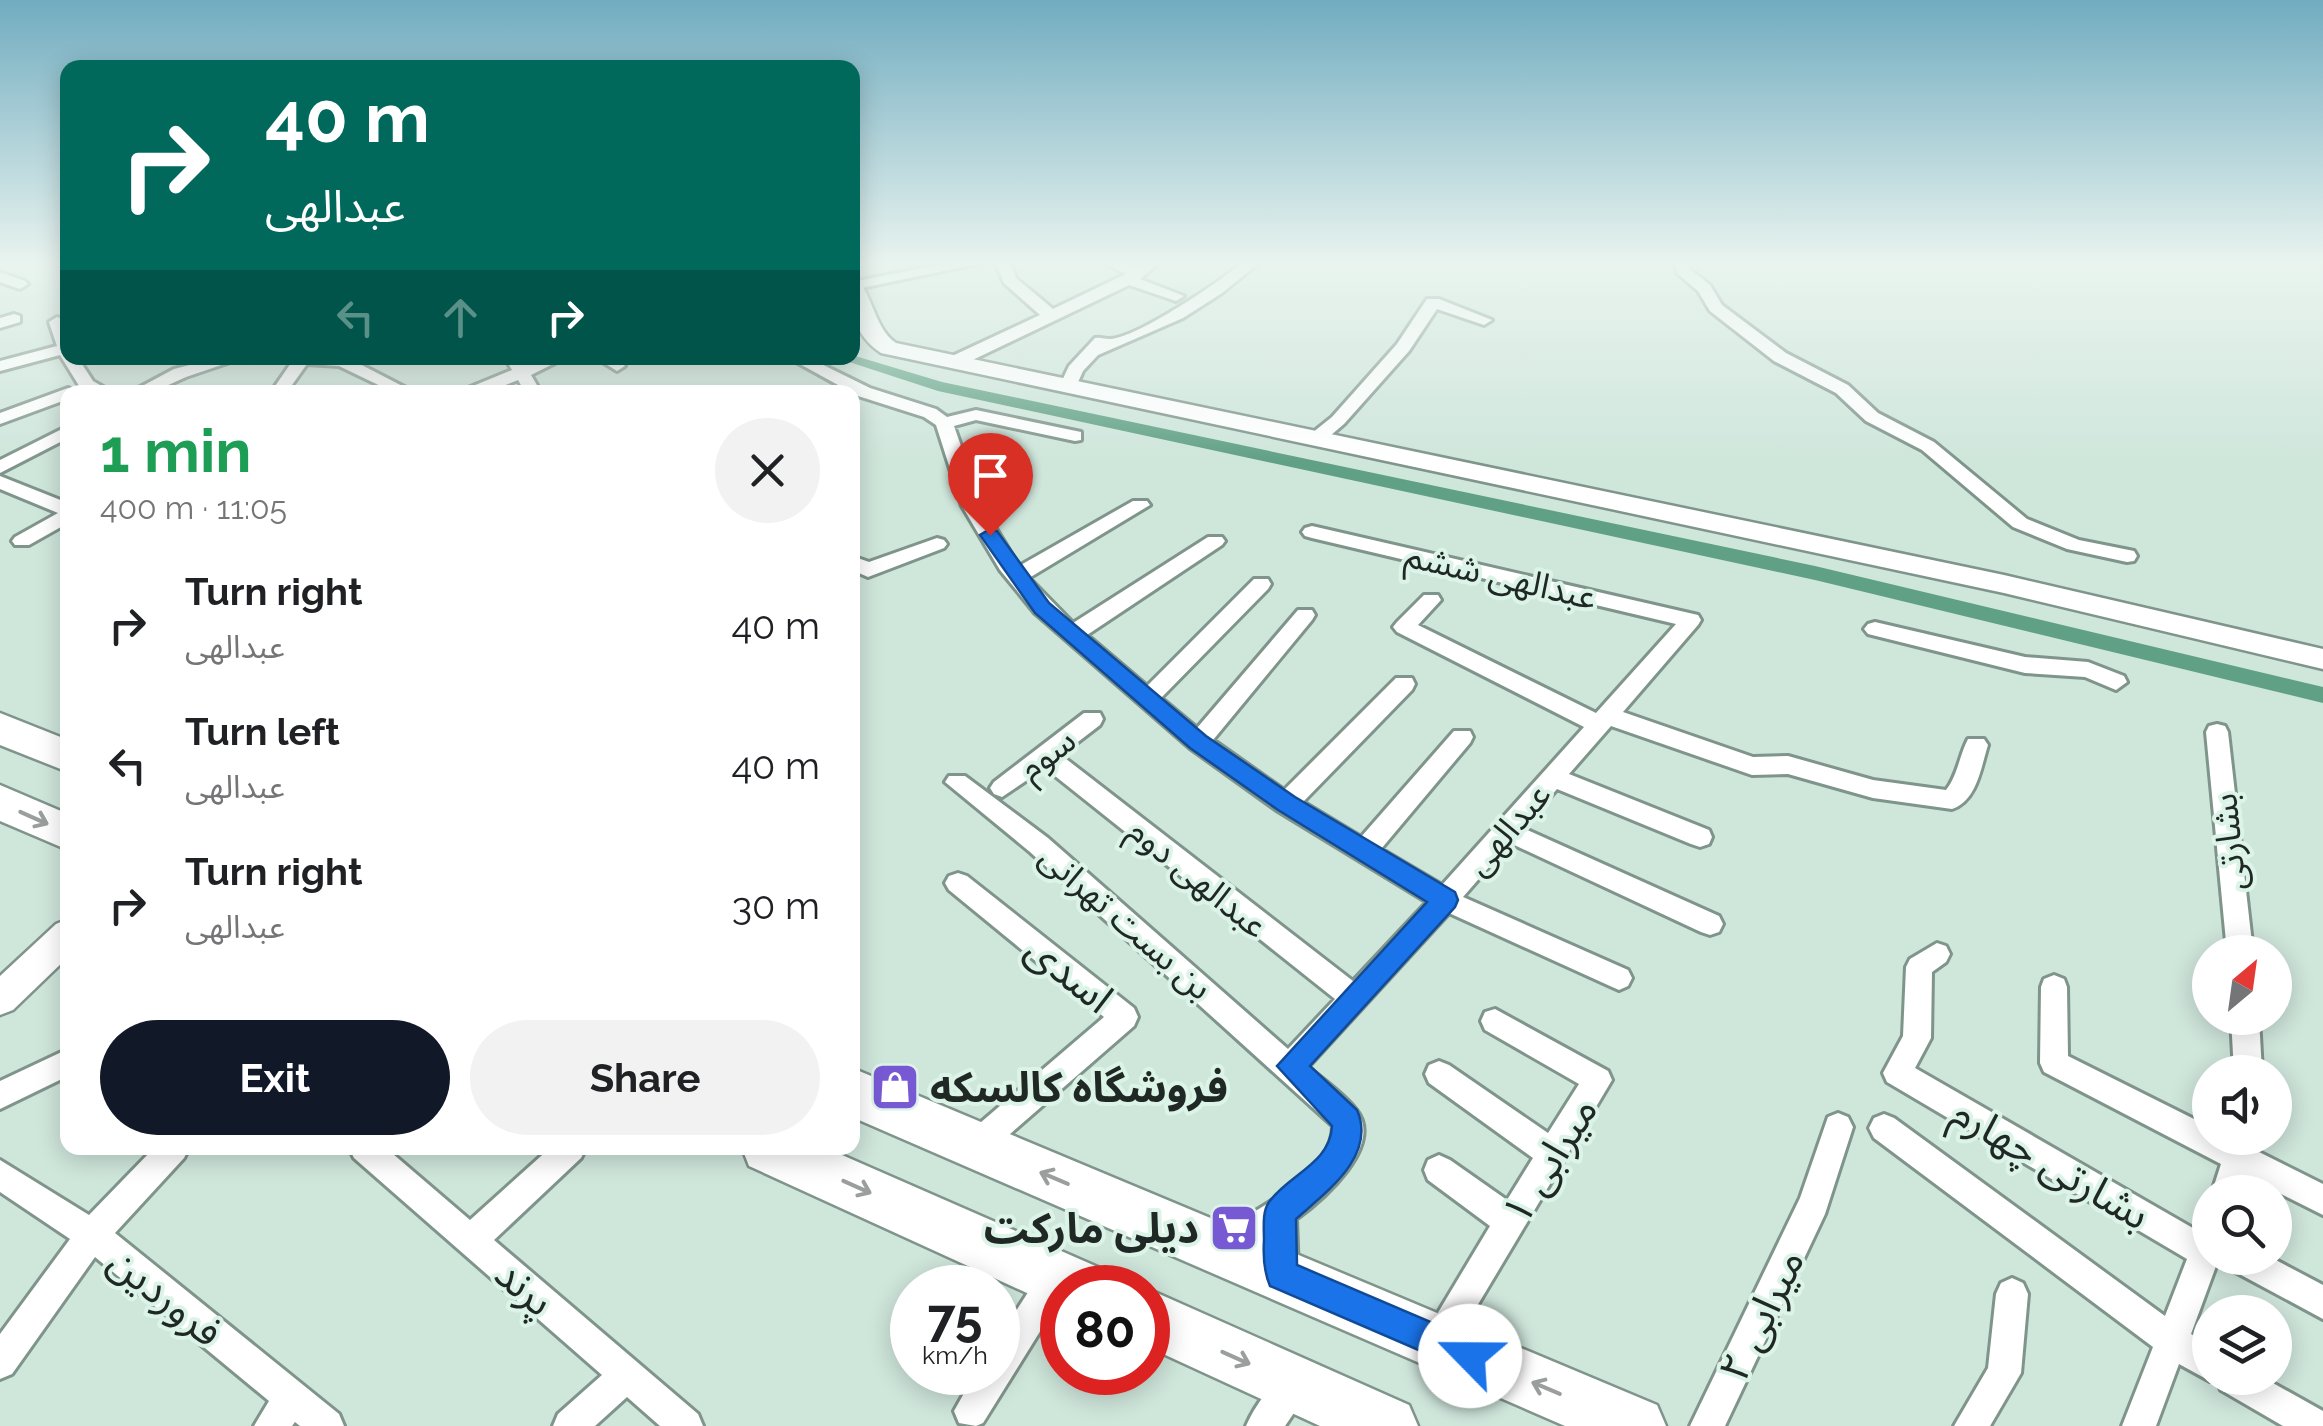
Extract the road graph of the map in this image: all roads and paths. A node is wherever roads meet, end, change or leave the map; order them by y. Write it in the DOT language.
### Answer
graph roads {
  1 [pos="871,329"];
  2 [pos="1025,329"];
  3 [pos="1148,329"];
  4 [pos="1416,329"];
  5 [pos="1743,329"];
  6 [pos="1106,334"];
  7 [pos="1092,351"];
  8 [pos="60,354"];
  9 [pos="956,361"];
  10 [pos="210,365"];
  11 [pos="349,365"];
  12 [pos="517,365"];
  13 [pos="811,365"];
  14 [pos="0,366"];
  15 [pos="377,380"];
  16 [pos="156,385"];
  17 [pos="368,385"];
  18 [pos="389,385"];
  19 [pos="485,385"];
  20 [pos="850,385"];
  21 [pos="1068,385"];
  22 [pos="860,390"];
  23 [pos="60,399"];
  24 [pos="0,420"];
  25 [pos="944,424"];
  26 [pos="60,435"];
  27 [pos="1075,436"];
  28 [pos="1318,438"];
  29 [pos="0,467"];
  30 [pos="0,482"];
  31 [pos="1140,506"];
  32 [pos="60,509"];
  33 [pos="60,518"];
  34 [pos="1312,532"];
  35 [pos="1216,541"];
  36 [pos="22,542"];
  37 [pos="936,544"];
  38 [pos="2127,556"];
  39 [pos="860,566"];
  40 [pos="1016,576"];
  41 [pos="1261,584"];
  42 [pos="1430,600"];
  43 [pos="1305,615"];
  44 [pos="1691,620"];
  45 [pos="1875,630"];
  46 [pos="1072,634"];
  47 [pos="2323,659"];
  48 [pos="2116,682"];
  49 [pos="1404,684"];
  50 [pos="1149,697"];
  51 [pos="1092,719"];
  52 [pos="1604,720"];
  53 [pos="0,728"];
  54 [pos="2217,732"];
  55 [pos="1462,737"];
  56 [pos="1198,742"];
  57 [pos="1976,745"];
  58 [pos="60,754"];
  59 [pos="1046,756"];
  60 [pos="1552,777"];
  61 [pos="957,782"];
  62 [pos="1002,788"];
  63 [pos="0,802"];
  64 [pos="1286,804"];
  65 [pos="60,829"];
  66 [pos="1504,830"];
  67 [pos="1700,837"];
  68 [pos="1364,851"];
  69 [pos="958,882"];
  70 [pos="1446,900"];
  71 [pos="1710,924"];
  72 [pos="2238,935"];
  73 [pos="60,942"];
  74 [pos="1937,954"];
  75 [pos="1619,978"];
  76 [pos="2054,987"];
  77 [pos="1354,997"];
  78 [pos="0,999"];
  79 [pos="1495,1021"];
  80 [pos="60,1066"];
  81 [pos="1291,1066"];
  82 [pos="1439,1074"];
  83 [pos="860,1095"];
  84 [pos="0,1096"];
  85 [pos="2192,1125"];
  86 [pos="1838,1127"];
  87 [pos="1884,1128"];
  88 [pos="976,1144"];
  89 [pos="1553,1154"];
  90 [pos="167,1155"];
  91 [pos="372,1155"];
  92 [pos="562,1155"];
  93 [pos="784,1155"];
  94 [pos="2253,1155"];
  95 [pos="1439,1170"];
  96 [pos="5,1183"];
  97 [pos="2323,1200"];
  98 [pos="1280,1212"];
  99 [pos="1511,1222"];
  100 [pos="92,1235"];
  101 [pos="2192,1238"];
  102 [pos="471,1240"];
  103 [pos="1221,1249"];
  104 [pos="1040,1269"];
  105 [pos="1282,1275"];
  106 [pos="2196,1275"];
  107 [pos="2273,1275"];
  108 [pos="2012,1294"];
  109 [pos="2323,1303"];
  110 [pos="1040,1316"];
  111 [pos="1170,1332"];
  112 [pos="2170,1340"];
  113 [pos="1020,1341"];
  114 [pos="1437,1341"];
  115 [pos="2192,1353"];
  116 [pos="0,1362"];
  117 [pos="627,1375"];
  118 [pos="981,1395"];
  119 [pos="2262,1395"];
  120 [pos="292,1399"];
  121 [pos="1280,1405"];
  122 [pos="971,1411"];
  123 [pos="271,1426"];
  124 [pos="327,1426"];
  125 [pos="570,1426"];
  126 [pos="686,1426"];
  127 [pos="1388,1426"];
  128 [pos="1636,1426"];
  129 [pos="1707,1426"];
  130 [pos="1971,1426"];
  131 [pos="2139,1426"];
  132 [pos="2316,1426"];
  1 -- 9 [label="main road"];
  2 -- 9 [label="street"];
  3 -- 7 [label="street"];
  4 -- 28 [label="street"];
  5 -- 38 [label="street"];
  6 -- 7 [label="street"];
  7 -- 21 [label="street"];
  8 -- 14 [label="street"];
  9 -- 21 [label="main road"];
  10 -- 16 [label="street"];
  11 -- 15 [label="street"];
  12 -- 19 [label="street"];
  13 -- 20 [label="street"];
  15 -- 17 [label="street"];
  15 -- 18 [label="street"];
  21 -- 28 [label="main road"];
  22 -- 25 [label="street"];
  23 -- 24 [label="street"];
  25 -- 27 [label="street"];
  25 -- 40 [label="street"];
  26 -- 29 [label="street"];
  28 -- 47 [label="main road"];
  30 -- 32 [label="street"];
  31 -- 40 [label="street"];
  33 -- 36 [label="street"];
  34 -- 44 [label="street, عبدالهی ششم"];
  35 -- 46 [label="street"];
  37 -- 39 [label="street"];
  40 -- 46 [label="street"];
  41 -- 50 [label="street"];
  42 -- 52 [label="street"];
  43 -- 56 [label="street"];
  44 -- 52 [label="street, عبدالهی"];
  45 -- 48 [label="street"];
  46 -- 50 [label="street"];
  49 -- 64 [label="street"];
  50 -- 56 [label="street"];
  51 -- 59 [label="street, سوم"];
  52 -- 57 [label="street"];
  52 -- 60 [label="street, عبدالهی"];
  53 -- 58 [label="highway"];
  54 -- 72 [label="street, بشارتی"];
  55 -- 68 [label="street"];
  56 -- 64 [label="street"];
  59 -- 62 [label="street, سوم"];
  59 -- 77 [label="street, عبدالهی دوم"];
  60 -- 66 [label="street, عبدالهی"];
  60 -- 67 [label="street"];
  61 -- 81 [label="street, بن بست تهرانی"];
  63 -- 65 [label="highway, one-way"];
  64 -- 68 [label="street"];
  66 -- 70 [label="street, عبدالهی"];
  66 -- 71 [label="street"];
  68 -- 70 [label="street"];
  69 -- 88 [label="street, اسدی"];
  70 -- 75 [label="street"];
  70 -- 77 [label="street, عبدالهی"];
  73 -- 78 [label="main road"];
  74 -- 101 [label="street, بشارتی چهارم"];
  76 -- 85 [label="street"];
  77 -- 81 [label="street, عبدالهی"];
  79 -- 89 [label="street, میرابی ۱"];
  80 -- 84 [label="street"];
  81 -- 98 [label="street"];
  82 -- 89 [label="street"];
  83 -- 88 [label="highway"];
  86 -- 129 [label="street, میرابی ۲"];
  87 -- 112 [label="street"];
  103 -- 88 [label="highway, one-way"];
  89 -- 99 [label="street, میرابی ۱"];
  90 -- 100 [label="street"];
  91 -- 102 [label="street, پرند"];
  92 -- 102 [label="street"];
  93 -- 104 [label="highway, one-way"];
  94 -- 97 [label="street"];
  95 -- 99 [label="street"];
  96 -- 100 [label="street, فروردین"];
  98 -- 103 [label="street"];
  98 -- 105 [label="street"];
  99 -- 114 [label="street, میرابی ۱"];
  100 -- 116 [label="street"];
  100 -- 120 [label="street, فروردین"];
  102 -- 117 [label="street, پرند"];
  103 -- 105 [label="highway"];
  105 -- 114 [label="highway"];
  106 -- 112 [label="street"];
  107 -- 109 [label="street"];
  108 -- 130 [label="street"];
  110 -- 113 [label="street"];
  111 -- 121 [label="highway, one-way"];
  112 -- 115 [label="street"];
  112 -- 131 [label="street"];
  128 -- 114 [label="highway, one-way"];
  117 -- 125 [label="street"];
  117 -- 126 [label="street, پرند"];
  118 -- 122 [label="street"];
  119 -- 132 [label="street"];
  120 -- 123 [label="street"];
  120 -- 124 [label="street, فروردین"];
  121 -- 127 [label="highway"];
}
